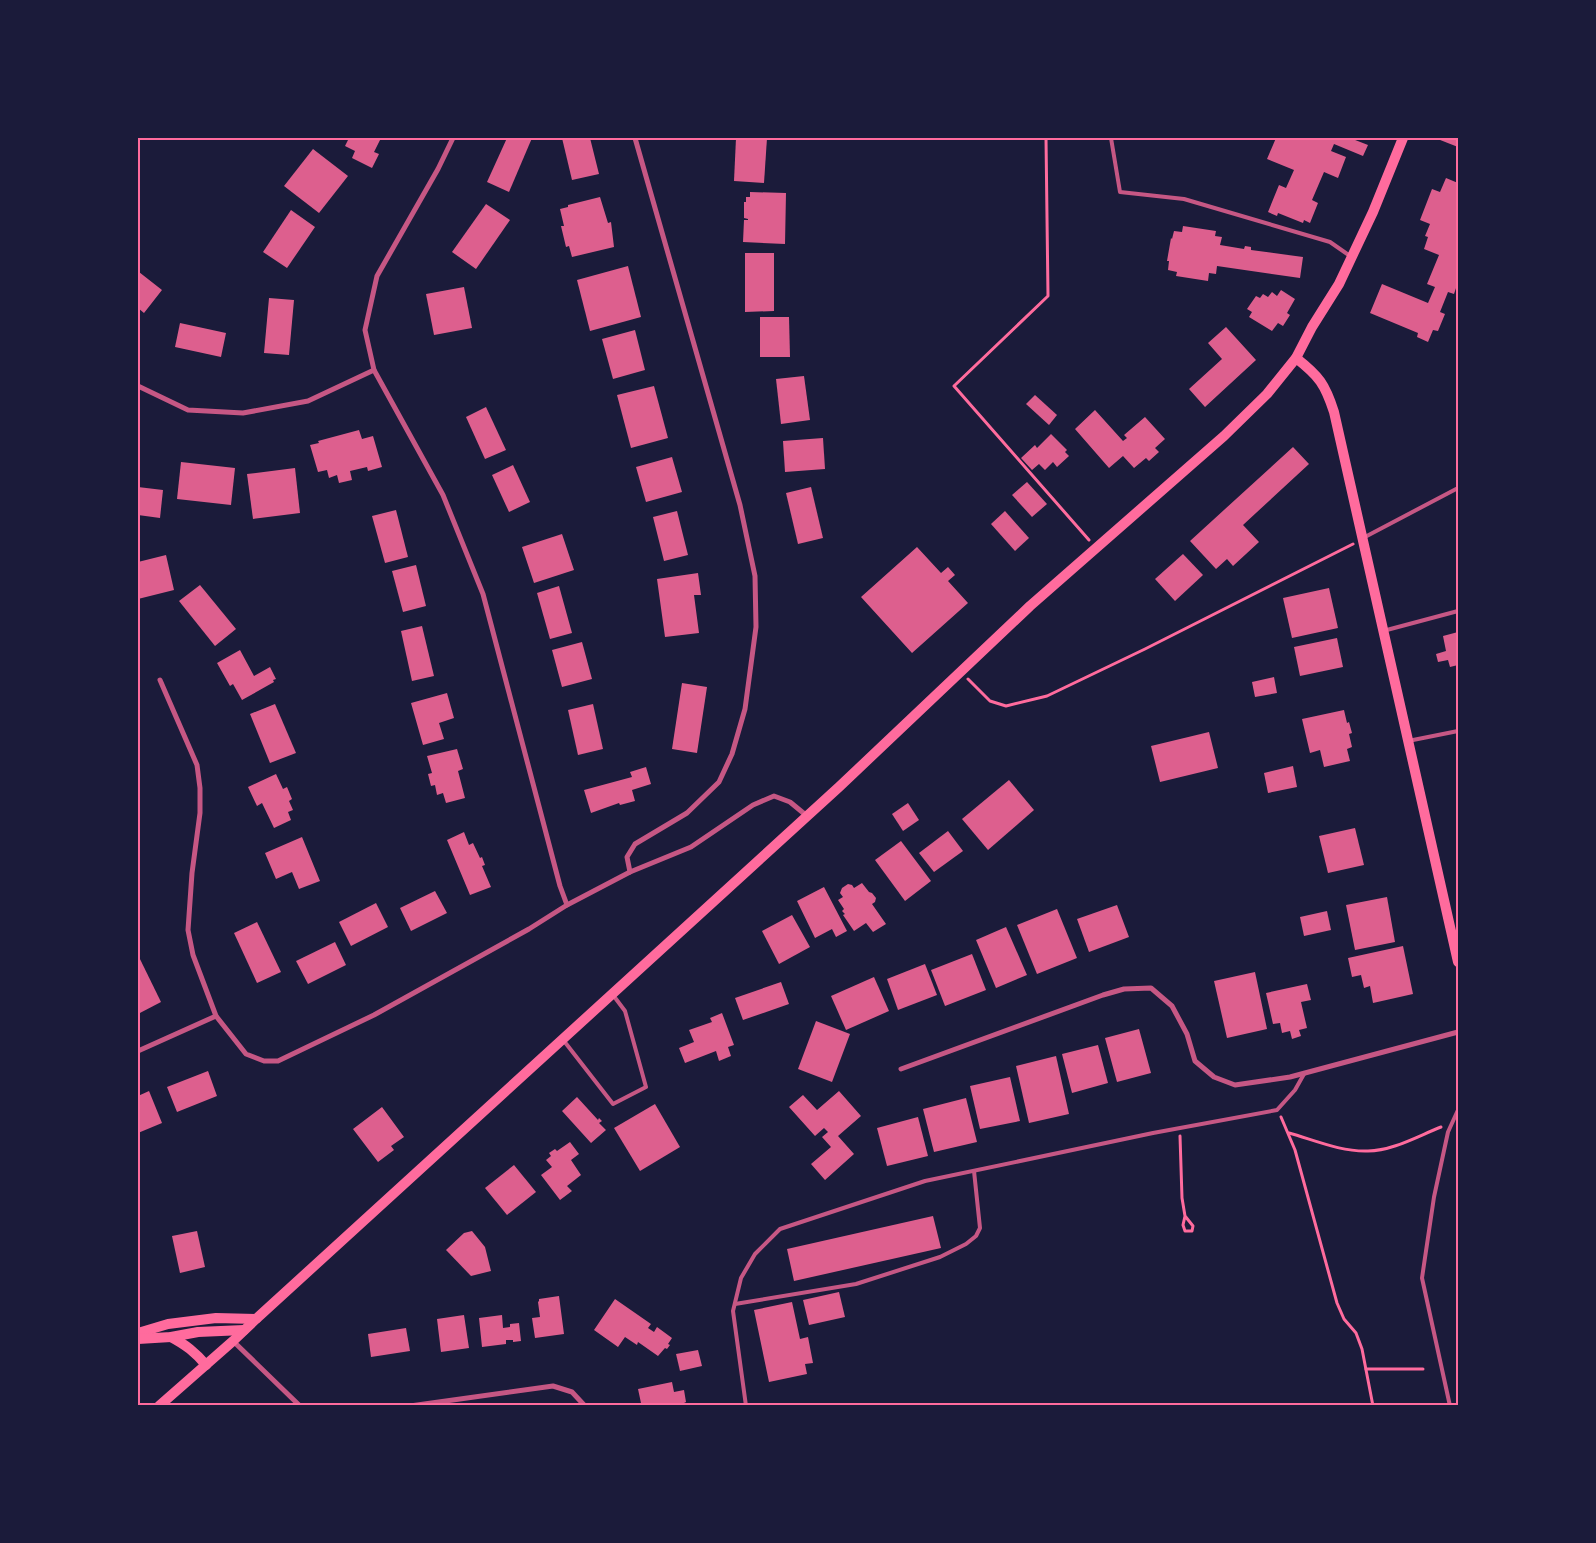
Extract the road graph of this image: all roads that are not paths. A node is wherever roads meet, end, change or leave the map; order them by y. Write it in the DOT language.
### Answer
graph roads {
  1 [pos="453,138"];
  2 [pos="635,138"];
  3 [pos="1111,138"];
  4 [pos="1403,138"];
  5 [pos="1352,258"];
  6 [pos="1296,358"];
  7 [pos="374,370"];
  8 [pos="138,386"];
  9 [pos="1458,488"];
  10 [pos="1362,539"];
  11 [pos="1458,611"];
  12 [pos="1383,631"];
  13 [pos="160,680"];
  14 [pos="1458,732"];
  15 [pos="1408,741"];
  16 [pos="807,816"];
  17 [pos="630,872"];
  18 [pos="567,905"];
  19 [pos="1458,962"];
  20 [pos="612,994"];
  21 [pos="216,1016"];
  22 [pos="1458,1032"];
  23 [pos="562,1039"];
  24 [pos="138,1051"];
  25 [pos="901,1069"];
  26 [pos="1304,1074"];
  27 [pos="1458,1110"];
  28 [pos="974,1171"];
  29 [pos="734,1304"];
  30 [pos="256,1319"];
  31 [pos="244,1330"];
  32 [pos="138,1333"];
  33 [pos="171,1337"];
  34 [pos="138,1339"];
  35 [pos="233,1341"];
  36 [pos="206,1365"];
  37 [pos="159,1406"];
  38 [pos="300,1406"];
  39 [pos="410,1406"];
  40 [pos="585,1406"];
  41 [pos="746,1406"];
  42 [pos="1450,1406"];
  1 -- 7 [label="street"];
  2 -- 17 [label="street"];
  3 -- 5 [label="lane"];
  4 -- 5 [label="main road"];
  5 -- 6 [label="main road"];
  6 -- 10 [label="main road"];
  6 -- 16 [label="main road"];
  7 -- 8 [label="street"];
  7 -- 18 [label="street"];
  9 -- 10 [label="lane"];
  10 -- 12 [label="main road"];
  11 -- 12 [label="lane"];
  12 -- 15 [label="main road"];
  13 -- 21 [label="street"];
  14 -- 15 [label="lane"];
  15 -- 19 [label="main road"];
  16 -- 17 [label="street"];
  16 -- 20 [label="main road"];
  17 -- 18 [label="street"];
  18 -- 21 [label="street"];
  20 -- 23 [label="main road"];
  20 -- 23 [label="lane"];
  21 -- 24 [label="street"];
  22 -- 26 [label="street"];
  23 -- 30 [label="main road"];
  25 -- 26 [label="street"];
  26 -- 28 [label="lane"];
  27 -- 42 [label="lane"];
  28 -- 29 [label="lane"];
  28 -- 29 [label="lane"];
  29 -- 41 [label="lane"];
  30 -- 31 [label="main road"];
  30 -- 32 [label="main road"];
  31 -- 33 [label="main road"];
  31 -- 35 [label="main road"];
  33 -- 34 [label="main road"];
  33 -- 36 [label="main road"];
  35 -- 36 [label="main road"];
  35 -- 38 [label="street"];
  36 -- 37 [label="main road"];
  39 -- 40 [label="street"];
}
